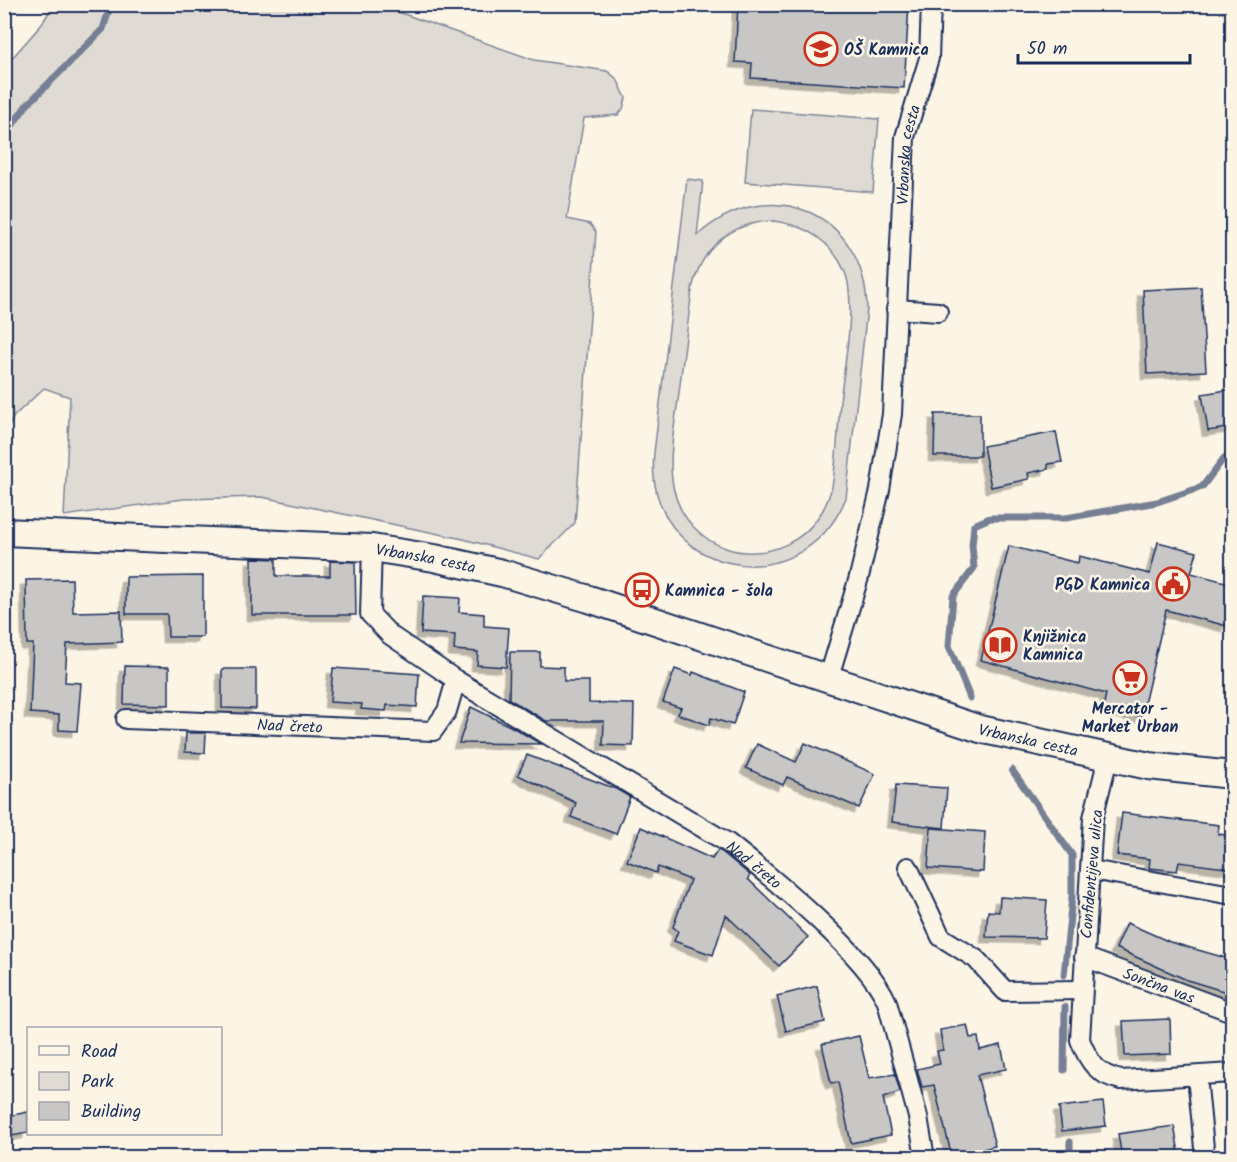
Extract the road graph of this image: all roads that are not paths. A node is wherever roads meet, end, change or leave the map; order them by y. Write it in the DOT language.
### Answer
graph roads {
  1 [pos="931,4"];
  2 [pos="896,309"];
  3 [pos="938,312"];
  4 [pos="4,532"];
  5 [pos="372,548"];
  6 [pos="456,680"];
  7 [pos="828,680"];
  8 [pos="126,719"];
  9 [pos="1108,758"];
  10 [pos="1233,775"];
  11 [pos="908,867"];
  12 [pos="1091,870"];
  13 [pos="1233,895"];
  14 [pos="1084,957"];
  15 [pos="1081,990"];
  16 [pos="1233,1012"];
  17 [pos="1233,1073"];
  18 [pos="1197,1076"];
  19 [pos="925,1158"];
  20 [pos="1205,1158"];
  1 -- 2 [label="street, Vrbanska cesta"];
  2 -- 3 [label="street"];
  2 -- 7 [label="street, Vrbanska cesta"];
  4 -- 5 [label="street, Vrbanska cesta"];
  5 -- 6 [label="street, Nad čreto"];
  5 -- 7 [label="street, Vrbanska cesta"];
  6 -- 8 [label="street, Nad čreto"];
  6 -- 19 [label="street, Nad čreto"];
  7 -- 9 [label="street, Vrbanska cesta"];
  9 -- 10 [label="street, Vrbanska cesta"];
  9 -- 12 [label="street, Confidentijeva ulica"];
  11 -- 15 [label="street"];
  12 -- 13 [label="street"];
  12 -- 14 [label="street, Confidentijeva ulica"];
  14 -- 15 [label="street, Confidentijeva ulica"];
  14 -- 16 [label="street, Sončna vas"];
  15 -- 18 [label="street, Confidentijeva ulica"];
  17 -- 18 [label="street, Confidentijeva ulica"];
  18 -- 20 [label="street"];
}
